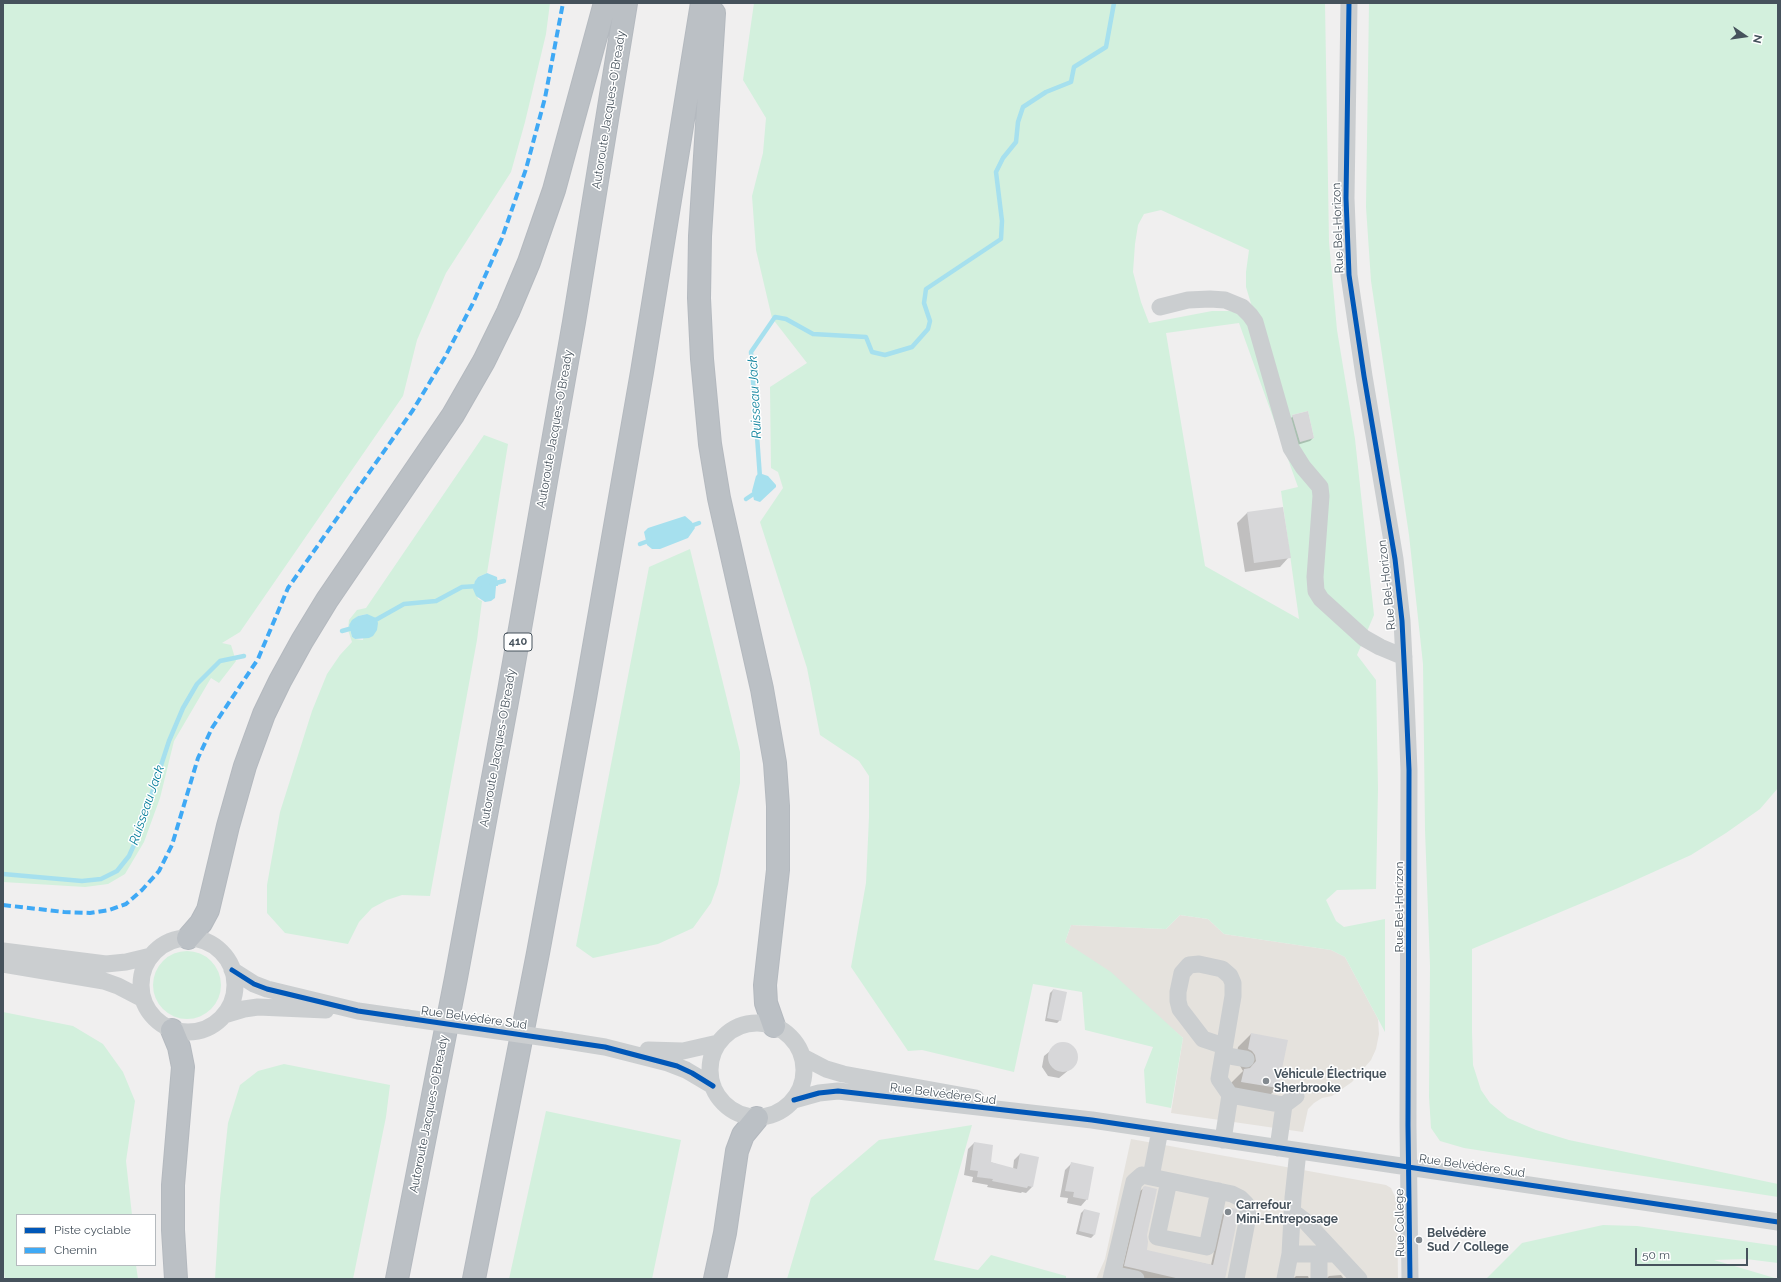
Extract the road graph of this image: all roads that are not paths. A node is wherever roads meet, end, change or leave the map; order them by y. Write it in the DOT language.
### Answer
graph roads {
  1 [pos="605,3"];
  2 [pos="626,3"];
  3 [pos="702,3"];
  4 [pos="715,3"];
  5 [pos="1349,3"];
  6 [pos="1160,307"];
  7 [pos="1404,657"];
  8 [pos="188,938"];
  9 [pos="3,951"];
  10 [pos="150,956"];
  11 [pos="3,964"];
  12 [pos="232,970"];
  13 [pos="143,999"];
  14 [pos="358,1011"];
  15 [pos="224,1015"];
  16 [pos="774,1026"];
  17 [pos="172,1030"];
  18 [pos="718,1043"];
  19 [pos="605,1047"];
  20 [pos="1224,1050"];
  21 [pos="803,1057"];
  22 [pos="1246,1059"];
  23 [pos="713,1086"];
  24 [pos="1230,1095"];
  25 [pos="794,1100"];
  26 [pos="757,1118"];
  27 [pos="1092,1120"];
  28 [pos="1160,1130"];
  29 [pos="1223,1140"];
  30 [pos="1278,1148"];
  31 [pos="1298,1151"];
  32 [pos="1409,1168"];
  33 [pos="1151,1177"];
  34 [pos="1169,1181"];
  35 [pos="1219,1191"];
  36 [pos="1292,1214"];
  37 [pos="1778,1222"];
  38 [pos="1290,1254"];
  39 [pos="1319,1254"];
  40 [pos="1336,1254"];
  41 [pos="1112,1276"];
  42 [pos="176,1279"];
  43 [pos="396,1279"];
  44 [pos="474,1279"];
  45 [pos="715,1279"];
  46 [pos="1136,1279"];
  47 [pos="1236,1279"];
  48 [pos="1285,1279"];
  49 [pos="1319,1279"];
  50 [pos="1359,1279"];
  51 [pos="1410,1279"];
  1 -- 8 [label="highway"];
  2 -- 43 [label="highway, Autoroute Jacques-O'Bready / 410"];
  3 -- 44 [label="highway"];
  4 -- 16 [label="highway"];
  5 -- 7 [label="street, Rue Bel-Horizon"];
  6 -- 7 [label="street"];
  7 -- 32 [label="street, Rue Bel-Horizon"];
  8 -- 10 [label="street"];
  8 -- 12 [label="street"];
  9 -- 10 [label="street"];
  10 -- 13 [label="street"];
  11 -- 13 [label="street"];
  12 -- 14 [label="street, Rue Belvédère Sud"];
  12 -- 15 [label="street"];
  13 -- 17 [label="street"];
  14 -- 15 [label="street, Rue Belvédère Sud"];
  14 -- 19 [label="street, Rue Belvédère Sud, bridge"];
  15 -- 17 [label="street"];
  16 -- 18 [label="street"];
  16 -- 21 [label="street"];
  17 -- 42 [label="highway"];
  18 -- 19 [label="street, Rue Belvédère Sud"];
  18 -- 23 [label="street"];
  19 -- 23 [label="street, Rue Belvédère Sud"];
  20 -- 20 [label="street"];
  20 -- 22 [label="street"];
  20 -- 24 [label="street"];
  21 -- 25 [label="street"];
  21 -- 27 [label="street, Rue Belvédère Sud"];
  23 -- 26 [label="street"];
  24 -- 29 [label="street"];
  24 -- 30 [label="street"];
  25 -- 26 [label="street"];
  25 -- 27 [label="street, Rue Belvédère Sud"];
  26 -- 45 [label="highway"];
  27 -- 28 [label="street, Rue Belvédère Sud"];
  28 -- 29 [label="street, Rue Belvédère Sud"];
  28 -- 33 [label="street"];
  29 -- 30 [label="street, Rue Belvédère Sud"];
  30 -- 31 [label="street, Rue Belvédère Sud"];
  31 -- 32 [label="street, Rue Belvédère Sud"];
  31 -- 36 [label="street"];
  32 -- 37 [label="street, Rue Belvédère Sud"];
  32 -- 51 [label="street, Rue College"];
  33 -- 34 [label="street"];
  33 -- 41 [label="street"];
  34 -- 35 [label="street"];
  34 -- 35 [label="street"];
  35 -- 47 [label="street"];
  36 -- 38 [label="street"];
  36 -- 40 [label="street"];
  38 -- 39 [label="street"];
  38 -- 48 [label="street"];
  39 -- 40 [label="street"];
  39 -- 49 [label="street"];
  40 -- 50 [label="street"];
  41 -- 46 [label="street"];
}
